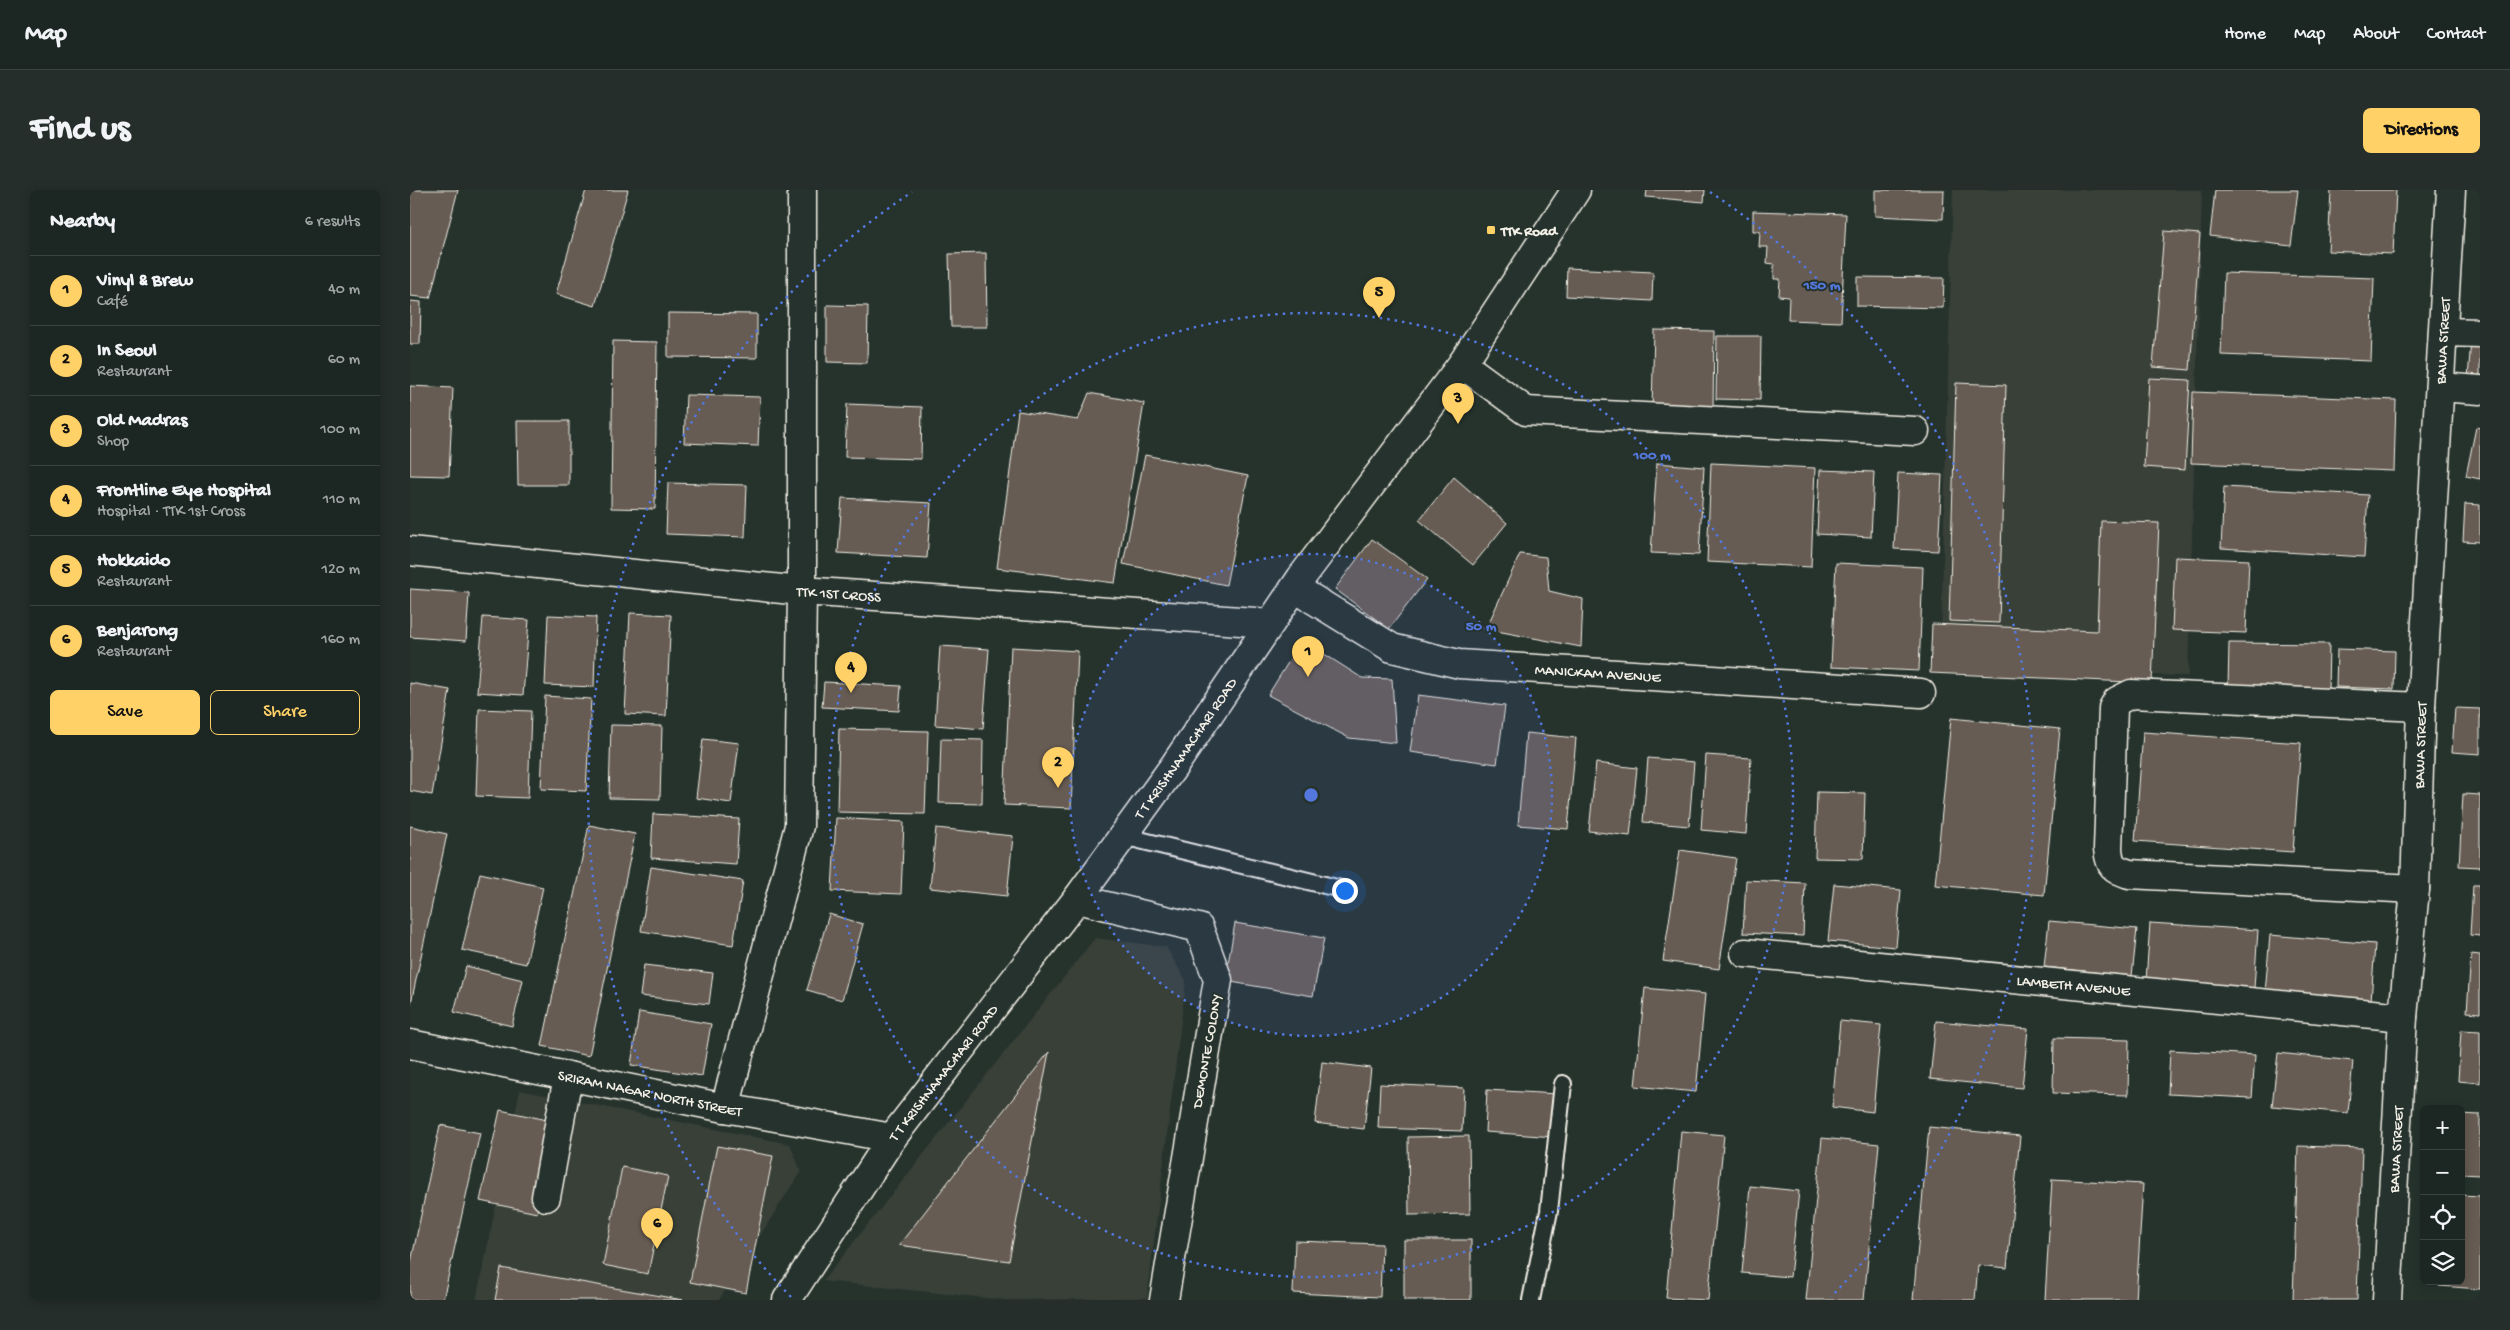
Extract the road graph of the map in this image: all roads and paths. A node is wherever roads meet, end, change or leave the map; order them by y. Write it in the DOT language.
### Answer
graph roads {
  1 [pos="802,190"];
  2 [pos="1576,190"];
  3 [pos="2451,190"];
  4 [pos="2443,332"];
  5 [pos="2480,333"];
  6 [pos="1462,364"];
  7 [pos="2440,387"];
  8 [pos="2480,390"];
  9 [pos="1915,431"];
  10 [pos="410,551"];
  11 [pos="1295,588"];
  12 [pos="802,591"];
  13 [pos="1270,624"];
  14 [pos="1922,693"];
  15 [pos="2421,707"];
  16 [pos="1123,836"];
  17 [pos="2415,889"];
  18 [pos="1345,890"];
  19 [pos="1077,899"];
  20 [pos="1745,953"];
  21 [pos="2403,1017"];
  22 [pos="410,1044"];
  23 [pos="568,1076"];
  24 [pos="1563,1084"];
  25 [pos="725,1108"];
  26 [pos="892,1138"];
  27 [pos="546,1197"];
  28 [pos="787,1300"];
  29 [pos="797,1300"];
  30 [pos="1164,1300"];
  31 [pos="1531,1300"];
  32 [pos="2387,1300"];
  1 -- 12 [label="street"];
  2 -- 6 [label="street, T T KRISHNAMACHARI ROAD"];
  3 -- 4 [label="street, BAWA STREET"];
  4 -- 5 [label="street"];
  4 -- 7 [label="street, BAWA STREET"];
  6 -- 9 [label="street"];
  6 -- 11 [label="street, T T KRISHNAMACHARI ROAD"];
  7 -- 8 [label="street"];
  7 -- 15 [label="street, BAWA STREET"];
  10 -- 12 [label="street, TTK 1ST CROSS"];
  11 -- 13 [label="street, T T KRISHNAMACHARI ROAD"];
  11 -- 14 [label="street, MANICKAM AVENUE"];
  12 -- 13 [label="street, TTK 1ST CROSS"];
  12 -- 25 [label="street"];
  13 -- 16 [label="street, T T KRISHNAMACHARI ROAD"];
  15 -- 17 [label="street, BAWA STREET"];
  15 -- 17 [label="street"];
  16 -- 18 [label="lane"];
  16 -- 19 [label="street, T T KRISHNAMACHARI ROAD"];
  17 -- 21 [label="street, BAWA STREET"];
  19 -- 26 [label="street, T T KRISHNAMACHARI ROAD"];
  19 -- 30 [label="street, DEMONTE COLONY"];
  20 -- 21 [label="street, LAMBETH AVENUE"];
  21 -- 32 [label="street, BAWA STREET"];
  22 -- 23 [label="street, SRIRAM NAGAR NORTH STREET"];
  23 -- 25 [label="street, SRIRAM NAGAR NORTH STREET"];
  23 -- 27 [label="street"];
  24 -- 31 [label="lane"];
  25 -- 26 [label="street, SRIRAM NAGAR NORTH STREET"];
  26 -- 28 [label="street, T T KRISHNAMACHARI ROAD"];
  28 -- 29 [label="street"];
}
